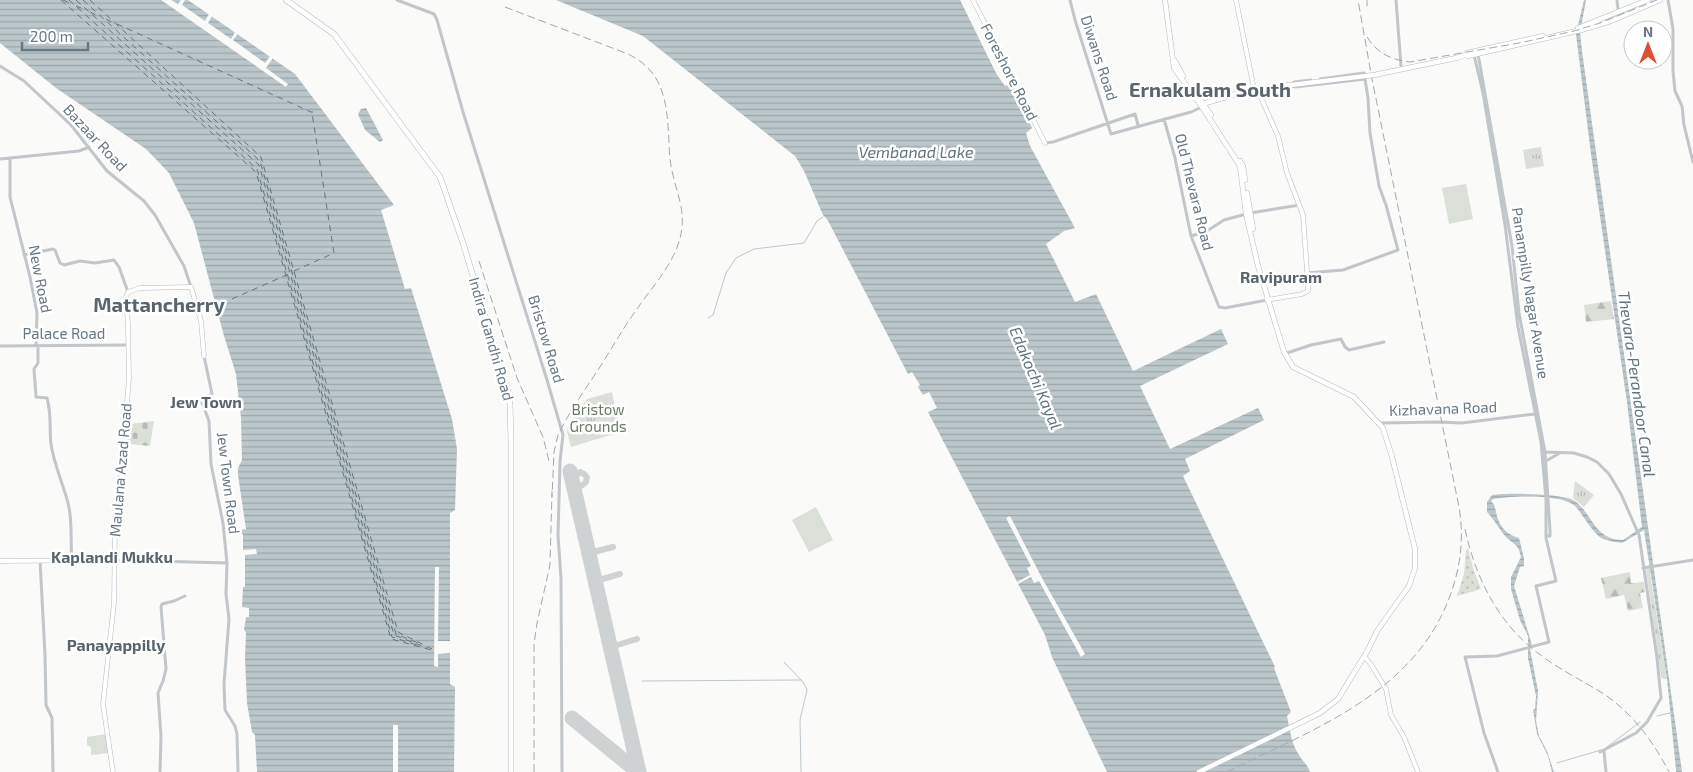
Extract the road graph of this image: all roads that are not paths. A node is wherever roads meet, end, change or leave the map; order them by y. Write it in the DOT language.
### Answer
graph roads {
  1 [pos="286,0"];
  2 [pos="397,0"];
  3 [pos="973,0"];
  4 [pos="1070,0"];
  5 [pos="1166,0"];
  6 [pos="1236,0"];
  7 [pos="1396,0"];
  8 [pos="1617,0"];
  9 [pos="1648,0"];
  10 [pos="1660,0"];
  11 [pos="1668,0"];
  12 [pos="1618,15"];
  13 [pos="1477,53"];
  14 [pos="0,66"];
  15 [pos="1401,66"];
  16 [pos="1365,79"];
  17 [pos="1290,85"];
  18 [pos="1256,90"];
  19 [pos="1202,106"];
  20 [pos="1164,119"];
  21 [pos="1107,123"];
  22 [pos="1138,125"];
  23 [pos="1045,143"];
  24 [pos="90,147"];
  25 [pos="0,159"];
  26 [pos="10,159"];
  27 [pos="1693,162"];
  28 [pos="1300,205"];
  29 [pos="1248,213"];
  30 [pos="1191,236"];
  31 [pos="24,255"];
  32 [pos="1307,273"];
  33 [pos="1512,273"];
  34 [pos="191,286"];
  35 [pos="128,292"];
  36 [pos="1268,300"];
  37 [pos="1384,342"];
  38 [pos="128,345"];
  39 [pos="0,346"];
  40 [pos="37,346"];
  41 [pos="1522,350"];
  42 [pos="1518,351"];
  43 [pos="1287,353"];
  44 [pos="204,356"];
  45 [pos="1294,366"];
  46 [pos="1533,384"];
  47 [pos="1538,412"];
  48 [pos="1381,424"];
  49 [pos="1544,452"];
  50 [pos="1559,454"];
  51 [pos="1545,461"];
  52 [pos="40,560"];
  53 [pos="72,560"];
  54 [pos="115,560"];
  55 [pos="1693,560"];
  56 [pos="0,561"];
  57 [pos="227,563"];
  58 [pos="1645,568"];
  59 [pos="185,596"];
  60 [pos="1365,657"];
  61 [pos="52,772"];
  62 [pos="113,772"];
  63 [pos="160,772"];
  64 [pos="238,772"];
  65 [pos="511,772"];
  66 [pos="562,772"];
  67 [pos="1199,772"];
  68 [pos="1418,772"];
  69 [pos="1498,772"];
  70 [pos="1606,772"];
  1 -- 65 [label="highway, Indira Gandhi Road"];
  2 -- 66 [label="street, Bristow Road"];
  3 -- 23 [label="main road, Foreshore Road"];
  4 -- 21 [label="street, Diwans Road"];
  5 -- 19 [label="main road"];
  6 -- 18 [label="main road"];
  7 -- 15 [label="street"];
  8 -- 12 [label="street"];
  9 -- 12 [label="main road"];
  10 -- 12 [label="main road"];
  11 -- 27 [label="street"];
  12 -- 13 [label="main road"];
  13 -- 17 [label="main road, bridge"];
  13 -- 33 [label="street, Panampilly Nagar Avenue"];
  14 -- 24 [label="street, Bazaar Road"];
  16 -- 17 [label="street"];
  16 -- 17 [label="street"];
  16 -- 32 [label="street"];
  17 -- 18 [label="main road"];
  18 -- 19 [label="main road"];
  18 -- 28 [label="main road"];
  19 -- 20 [label="street"];
  19 -- 29 [label="main road"];
  20 -- 22 [label="street"];
  20 -- 30 [label="street, Old Thevara Road"];
  21 -- 22 [label="street"];
  21 -- 22 [label="street"];
  21 -- 23 [label="street"];
  24 -- 26 [label="street"];
  24 -- 34 [label="street, Bazaar Road"];
  25 -- 26 [label="street"];
  26 -- 31 [label="street, New Road"];
  28 -- 29 [label="street"];
  28 -- 32 [label="main road"];
  29 -- 30 [label="street"];
  29 -- 36 [label="main road"];
  30 -- 36 [label="street, Old Thevara Road"];
  31 -- 35 [label="street"];
  31 -- 40 [label="street, New Road"];
  32 -- 36 [label="main road"];
  33 -- 41 [label="street, Panampilly Nagar Avenue"];
  33 -- 46 [label="street, Panampilly Nagar Avenue"];
  34 -- 35 [label="main road"];
  34 -- 44 [label="main road"];
  35 -- 38 [label="main road, Maulana Azad Road"];
  36 -- 43 [label="main road"];
  36 -- 45 [label="main road"];
  37 -- 43 [label="street"];
  38 -- 40 [label="street, Palace Road"];
  38 -- 54 [label="main road, Maulana Azad Road"];
  39 -- 40 [label="street, Palace Road"];
  40 -- 53 [label="street, New Road"];
  41 -- 42 [label="street"];
  41 -- 46 [label="street, Panampilly Nagar Avenue"];
  43 -- 45 [label="main road"];
  44 -- 57 [label="street, Jew Town Road"];
  45 -- 48 [label="main road"];
  46 -- 47 [label="street, Panampilly Nagar Avenue"];
  47 -- 48 [label="street, Kizhavana Road"];
  47 -- 49 [label="street, Panampilly Nagar Avenue"];
  47 -- 49 [label="street, Panampilly Nagar Avenue"];
  48 -- 60 [label="main road"];
  49 -- 50 [label="street"];
  49 -- 51 [label="street, Panampilly Nagar Avenue"];
  50 -- 51 [label="street"];
  50 -- 58 [label="street"];
  51 -- 69 [label="street, Panampilly Nagar Avenue"];
  52 -- 53 [label="main road"];
  52 -- 56 [label="main road"];
  52 -- 61 [label="street"];
  53 -- 54 [label="main road"];
  54 -- 57 [label="street"];
  54 -- 62 [label="main road, Maulana Azad Road"];
  55 -- 58 [label="street"];
  57 -- 64 [label="street"];
  58 -- 70 [label="street"];
  59 -- 63 [label="street"];
  60 -- 67 [label="main road"];
  60 -- 68 [label="main road"];
}
